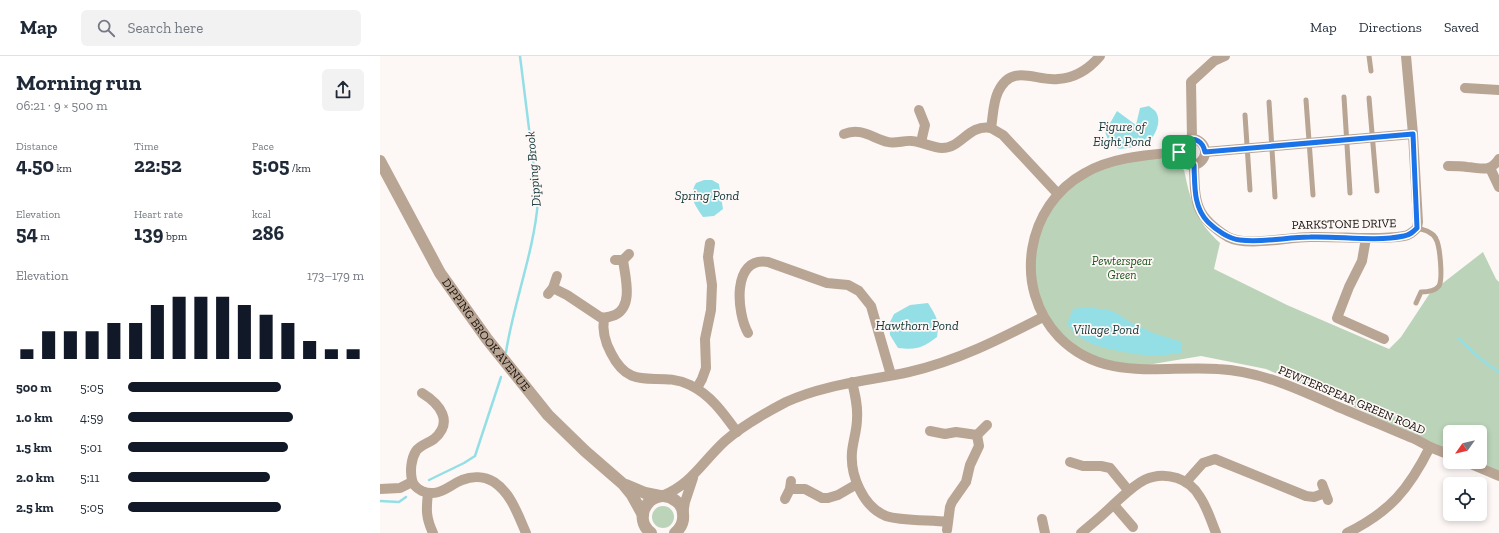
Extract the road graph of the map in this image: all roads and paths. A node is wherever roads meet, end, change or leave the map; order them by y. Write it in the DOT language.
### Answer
graph roads {
  1 [pos="1100,56"];
  2 [pos="1225,56"];
  3 [pos="1369,56"];
  4 [pos="1406,56"];
  5 [pos="1371,71"];
  6 [pos="1466,88"];
  7 [pos="1499,90"];
  8 [pos="1344,97"];
  9 [pos="1369,98"];
  10 [pos="1306,100"];
  11 [pos="1270,102"];
  12 [pos="919,110"];
  13 [pos="1245,115"];
  14 [pos="991,128"];
  15 [pos="1413,134"];
  16 [pos="842,135"];
  17 [pos="1372,137"];
  18 [pos="1192,139"];
  19 [pos="1347,139"];
  20 [pos="921,142"];
  21 [pos="1310,143"];
  22 [pos="1272,146"];
  23 [pos="1247,148"];
  24 [pos="1179,152"];
  25 [pos="1205,152"];
  26 [pos="1499,159"];
  27 [pos="380,161"];
  28 [pos="1194,165"];
  29 [pos="1448,166"];
  30 [pos="1490,168"];
  31 [pos="1499,187"];
  32 [pos="1250,190"];
  33 [pos="1377,191"];
  34 [pos="1350,193"];
  35 [pos="1058,194"];
  36 [pos="1313,195"];
  37 [pos="1275,197"];
  38 [pos="1418,225"];
  39 [pos="1366,238"];
  40 [pos="710,243"];
  41 [pos="622,258"];
  42 [pos="557,276"];
  43 [pos="1416,303"];
  44 [pos="1043,317"];
  45 [pos="604,318"];
  46 [pos="749,334"];
  47 [pos="1384,339"];
  48 [pos="891,375"];
  49 [pos="852,382"];
  50 [pos="697,388"];
  51 [pos="422,393"];
  52 [pos="987,425"];
  53 [pos="929,430"];
  54 [pos="737,432"];
  55 [pos="977,435"];
  56 [pos="1430,448"];
  57 [pos="1443,453"];
  58 [pos="1069,462"];
  59 [pos="1482,469"];
  60 [pos="694,476"];
  61 [pos="1499,476"];
  62 [pos="412,482"];
  63 [pos="1186,482"];
  64 [pos="623,484"];
  65 [pos="857,484"];
  66 [pos="380,489"];
  67 [pos="1128,490"];
  68 [pos="1325,492"];
  69 [pos="428,493"];
  70 [pos="661,496"];
  71 [pos="785,499"];
  72 [pos="1114,505"];
  73 [pos="643,517"];
  74 [pos="683,517"];
  75 [pos="1042,519"];
  76 [pos="947,528"];
  77 [pos="1133,531"];
  78 [pos="1354,532"];
  79 [pos="433,533"];
  80 [pos="526,533"];
  81 [pos="640,533"];
  82 [pos="651,533"];
  83 [pos="675,533"];
  84 [pos="689,533"];
  85 [pos="1045,533"];
  86 [pos="1081,533"];
  87 [pos="1216,533"];
  1 -- 14 [label="street"];
  2 -- 18 [label="street"];
  3 -- 5 [label="lane"];
  4 -- 15 [label="street"];
  6 -- 7 [label="street"];
  8 -- 19 [label="lane"];
  9 -- 17 [label="lane"];
  10 -- 21 [label="lane"];
  11 -- 22 [label="lane"];
  12 -- 20 [label="street"];
  13 -- 23 [label="lane"];
  14 -- 20 [label="street"];
  14 -- 35 [label="street"];
  15 -- 17 [label="street"];
  15 -- 38 [label="street"];
  16 -- 20 [label="street"];
  17 -- 19 [label="street"];
  17 -- 33 [label="lane"];
  18 -- 24 [label="street"];
  18 -- 25 [label="street"];
  19 -- 21 [label="street"];
  19 -- 34 [label="lane"];
  21 -- 22 [label="street"];
  21 -- 36 [label="lane"];
  22 -- 23 [label="street"];
  22 -- 37 [label="lane"];
  23 -- 25 [label="street"];
  23 -- 32 [label="lane"];
  24 -- 28 [label="street"];
  24 -- 35 [label="street, PEWTERSPEAR GREEN ROAD"];
  25 -- 28 [label="street"];
  26 -- 30 [label="street"];
  27 -- 64 [label="street, DIPPING BROOK AVENUE"];
  28 -- 39 [label="street, PARKSTONE DRIVE"];
  29 -- 30 [label="street"];
  30 -- 31 [label="street"];
  35 -- 44 [label="street, PEWTERSPEAR GREEN ROAD"];
  38 -- 39 [label="street, PARKSTONE DRIVE"];
  38 -- 43 [label="lane"];
  39 -- 47 [label="street"];
  40 -- 50 [label="street"];
  41 -- 45 [label="street"];
  42 -- 45 [label="street"];
  44 -- 48 [label="street"];
  44 -- 56 [label="street, PEWTERSPEAR GREEN ROAD"];
  45 -- 50 [label="street"];
  46 -- 48 [label="street"];
  48 -- 49 [label="street"];
  49 -- 54 [label="street"];
  49 -- 65 [label="street"];
  50 -- 54 [label="street"];
  51 -- 62 [label="street"];
  52 -- 55 [label="street"];
  53 -- 55 [label="street"];
  54 -- 60 [label="street"];
  55 -- 76 [label="street"];
  56 -- 57 [label="street, PEWTERSPEAR GREEN ROAD"];
  56 -- 78 [label="street, PEWTERSPEAR GREEN ROAD"];
  58 -- 67 [label="street"];
  59 -- 61 [label="street"];
  60 -- 70 [label="street"];
  60 -- 74 [label="street"];
  62 -- 66 [label="street"];
  62 -- 69 [label="street"];
  63 -- 67 [label="street"];
  63 -- 68 [label="street"];
  63 -- 87 [label="street"];
  64 -- 70 [label="street, DIPPING BROOK AVENUE"];
  64 -- 73 [label="street, DIPPING BROOK AVENUE"];
  65 -- 71 [label="street"];
  65 -- 76 [label="street"];
  67 -- 72 [label="street"];
  69 -- 79 [label="street"];
  69 -- 80 [label="street"];
  70 -- 73 [label="street"];
  70 -- 74 [label="street, DIPPING BROOK AVENUE"];
  72 -- 77 [label="street"];
  72 -- 86 [label="street"];
  73 -- 81 [label="street"];
  73 -- 82 [label="street, DIPPING BROOK AVENUE"];
  74 -- 83 [label="street"];
  74 -- 84 [label="street, DIPPING BROOK AVENUE"];
  75 -- 85 [label="street"];
}
